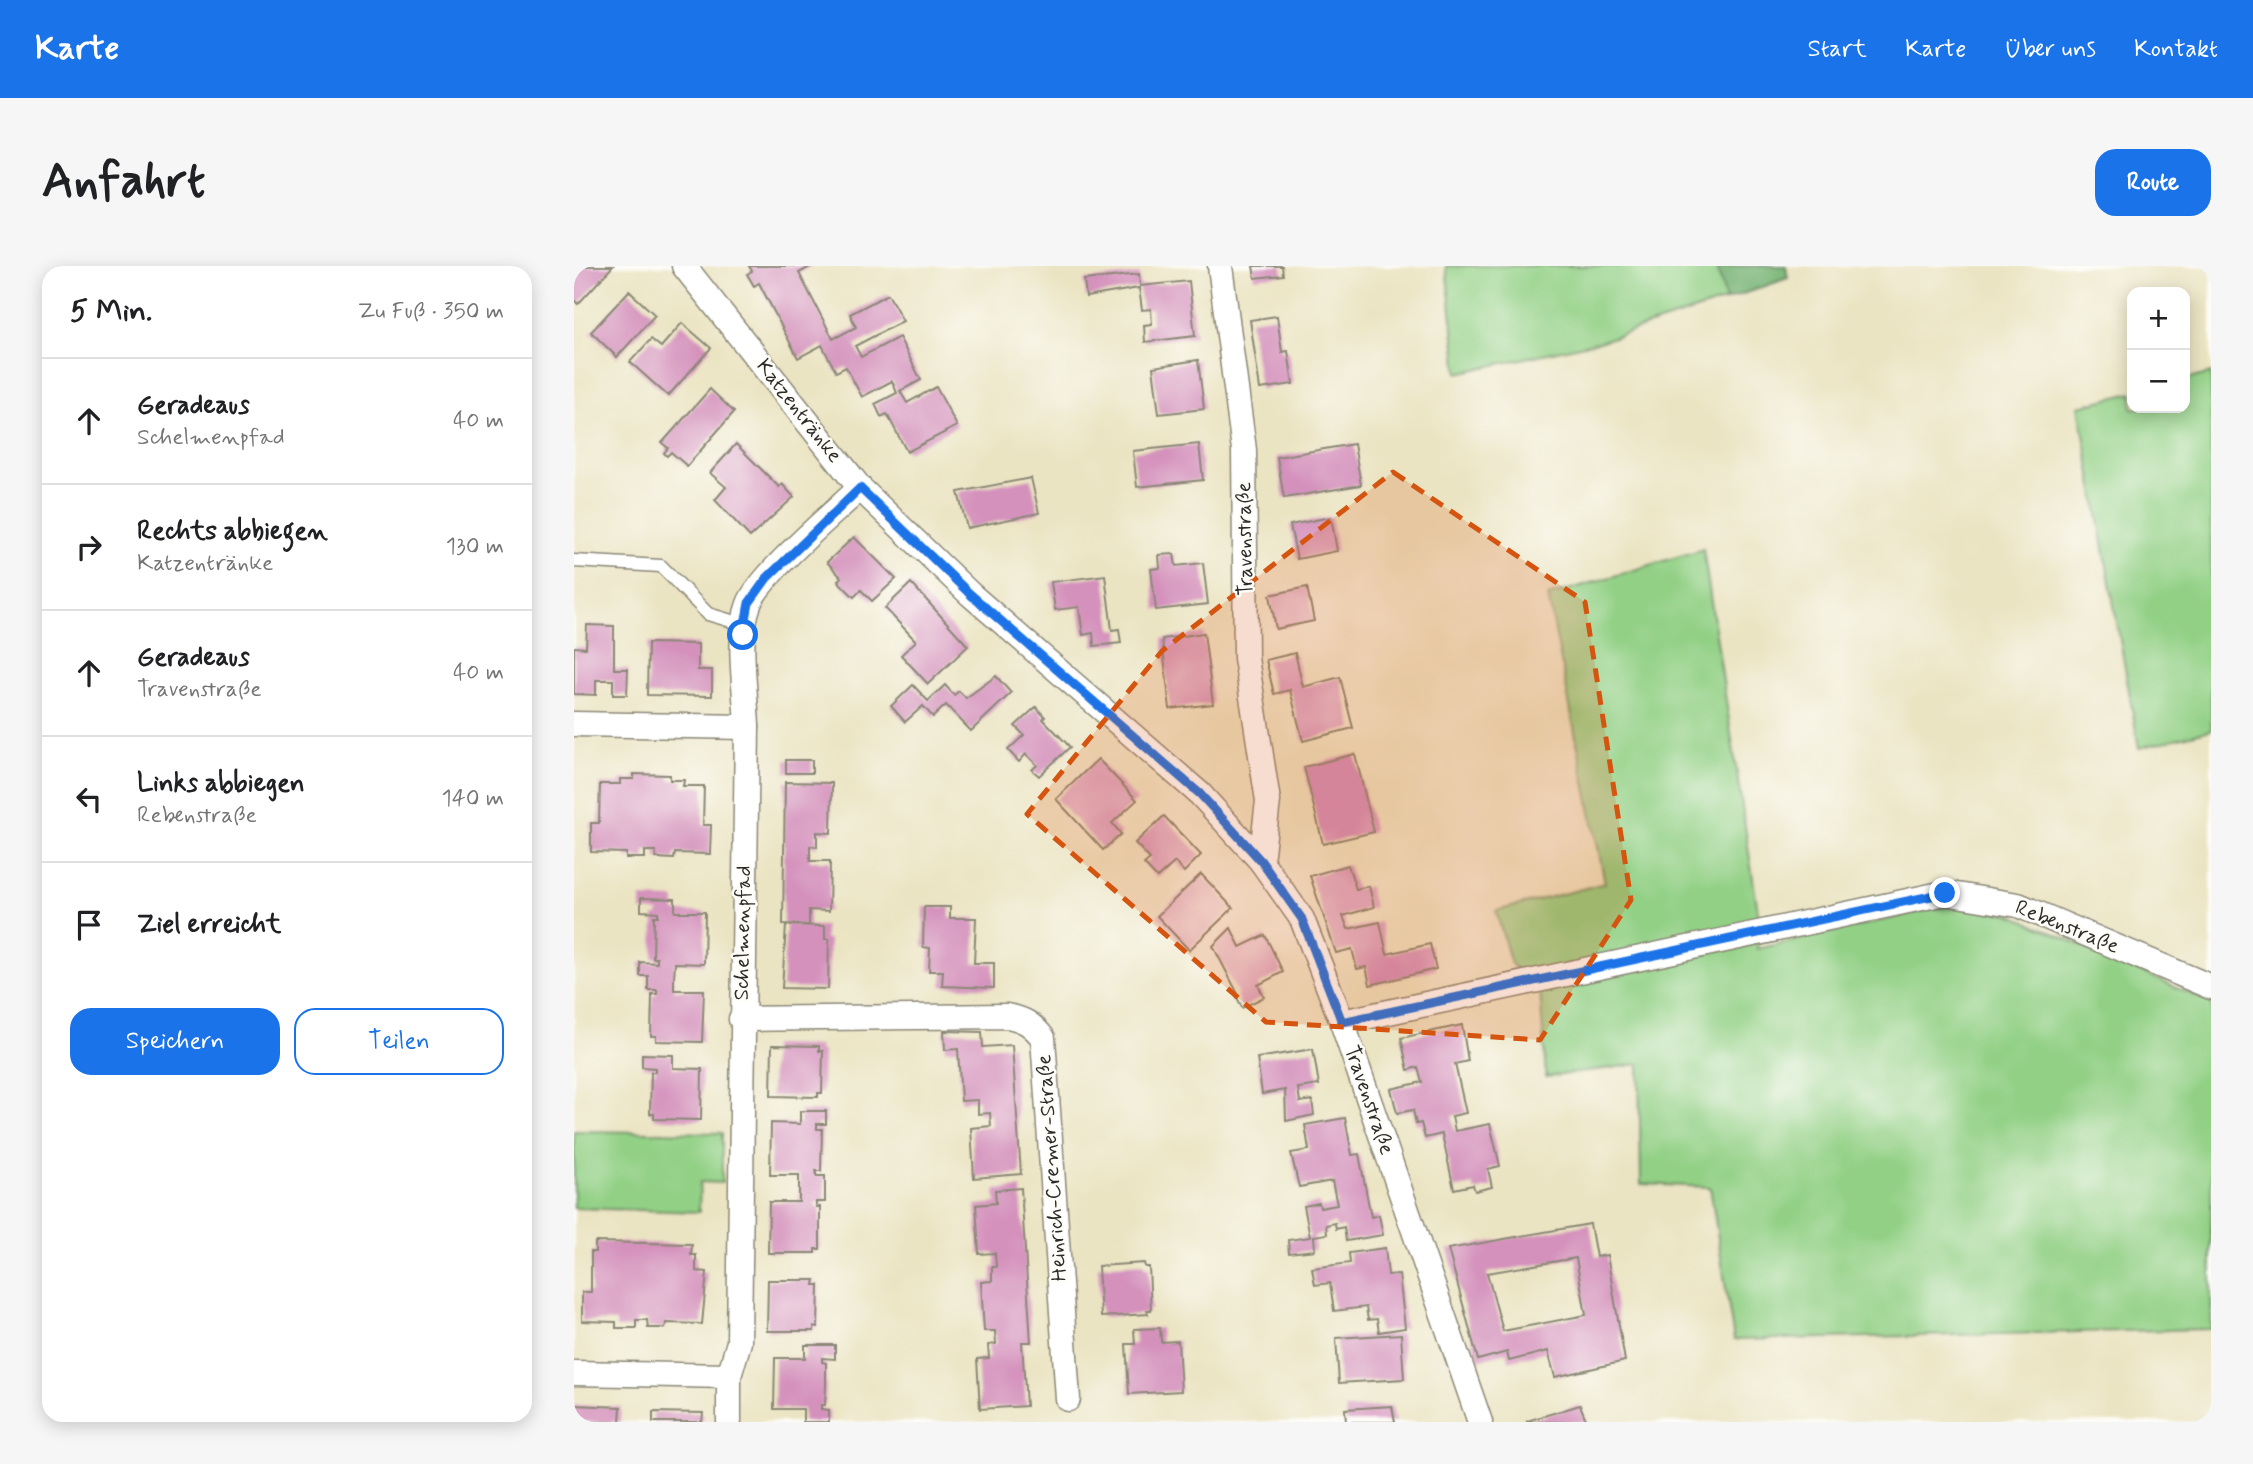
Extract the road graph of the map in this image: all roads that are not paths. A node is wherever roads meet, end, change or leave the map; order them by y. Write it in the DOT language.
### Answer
graph roads {
  1 [pos="684,266"];
  2 [pos="1220,266"];
  3 [pos="860,488"];
  4 [pos="574,561"];
  5 [pos="745,625"];
  6 [pos="574,724"];
  7 [pos="747,727"];
  8 [pos="1261,861"];
  9 [pos="2211,986"];
  10 [pos="741,1019"];
  11 [pos="1342,1022"];
  12 [pos="574,1373"];
  13 [pos="729,1376"];
  14 [pos="1068,1399"];
  15 [pos="729,1422"];
  16 [pos="1480,1422"];
  1 -- 3 [label="street, Katzentränke"];
  2 -- 8 [label="street, Travenstraße"];
  3 -- 5 [label="street, Schelmenpfad"];
  3 -- 8 [label="street, Katzentränke"];
  4 -- 5 [label="lane"];
  5 -- 7 [label="street, Schelmenpfad"];
  6 -- 7 [label="street"];
  7 -- 10 [label="street, Schelmenpfad"];
  8 -- 11 [label="street, Travenstraße"];
  9 -- 11 [label="street, Rebenstraße"];
  10 -- 13 [label="street, Schelmenpfad"];
  10 -- 14 [label="street, Heinrich-Cremer-Straße"];
  11 -- 16 [label="street, Travenstraße"];
  12 -- 13 [label="street"];
  13 -- 15 [label="street, Schelmenpfad"];
}
